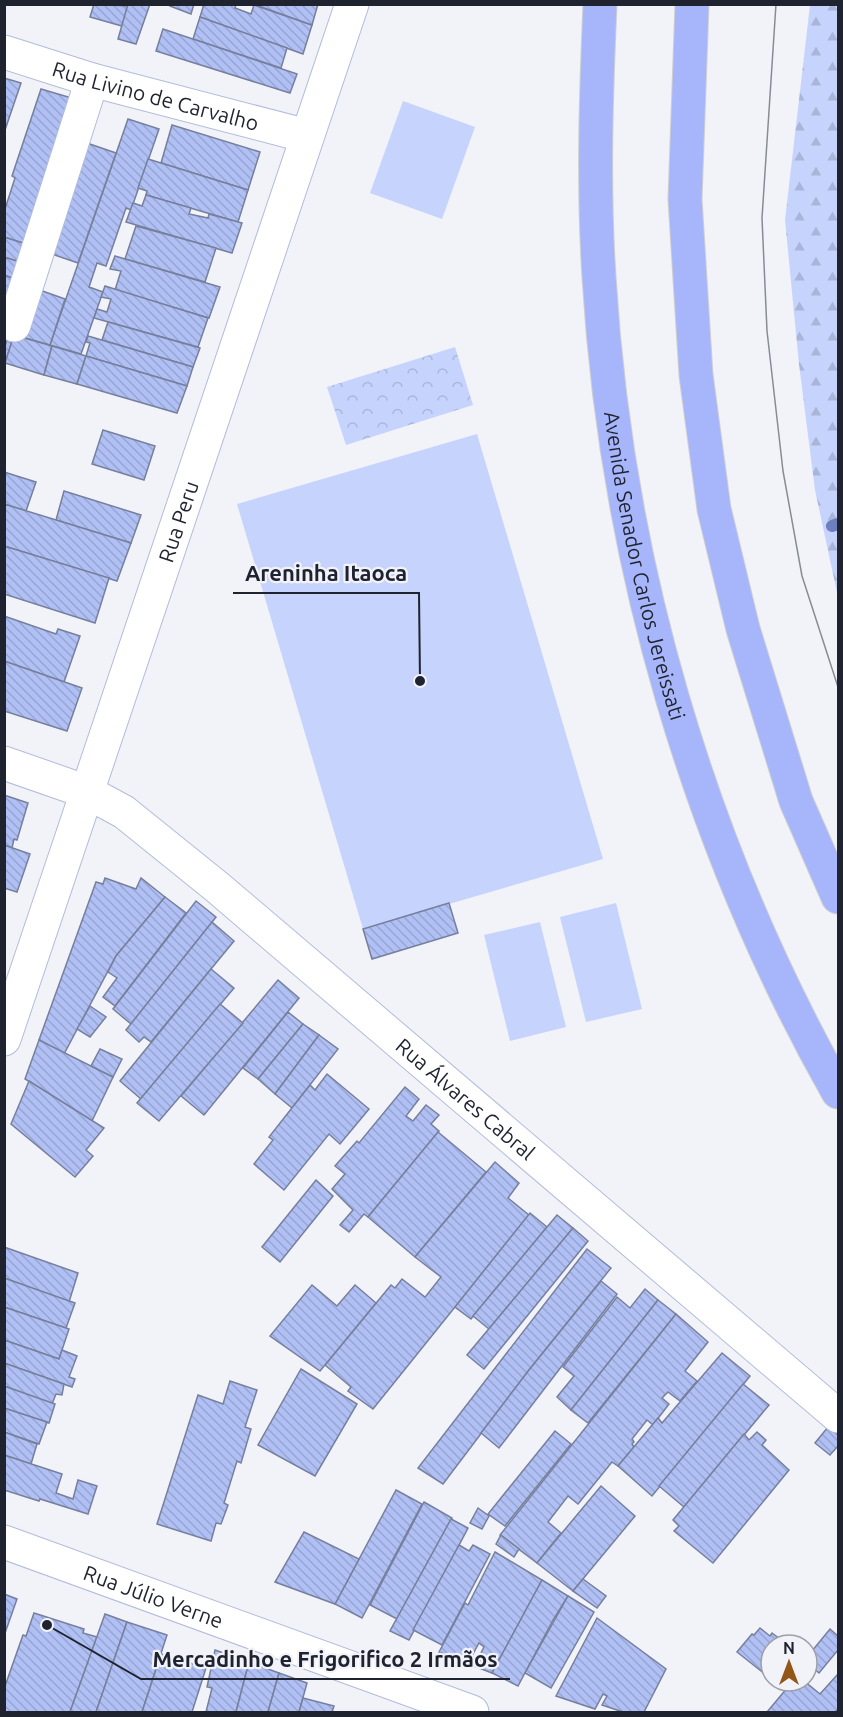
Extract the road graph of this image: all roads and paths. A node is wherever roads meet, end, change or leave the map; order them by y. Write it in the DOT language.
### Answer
graph roads {
  1 [pos="352,4"];
  2 [pos="600,4"];
  3 [pos="692,4"];
  4 [pos="4,52"];
  5 [pos="93,80"];
  6 [pos="307,136"];
  7 [pos="14,325"];
  8 [pos="4,763"];
  9 [pos="87,792"];
  10 [pos="838,897"];
  11 [pos="4,1039"];
  12 [pos="838,1092"];
  13 [pos="838,1416"];
  14 [pos="4,1542"];
  15 [pos="472,1713"];
  1 -- 6 [label="street, Rua Peru"];
  2 -- 12 [label="main road, Avenida Senador Carlos Jereissati"];
  3 -- 10 [label="main road"];
  4 -- 5 [label="street, Rua Livino de Carvalho"];
  5 -- 6 [label="street, Rua Livino de Carvalho"];
  5 -- 7 [label="street"];
  6 -- 9 [label="street, Rua Peru"];
  8 -- 9 [label="street, Rua Álvares Cabral"];
  9 -- 11 [label="street, Rua Peru"];
  9 -- 13 [label="street, Rua Álvares Cabral"];
  14 -- 15 [label="street, Rua Júlio Verne"];
}
